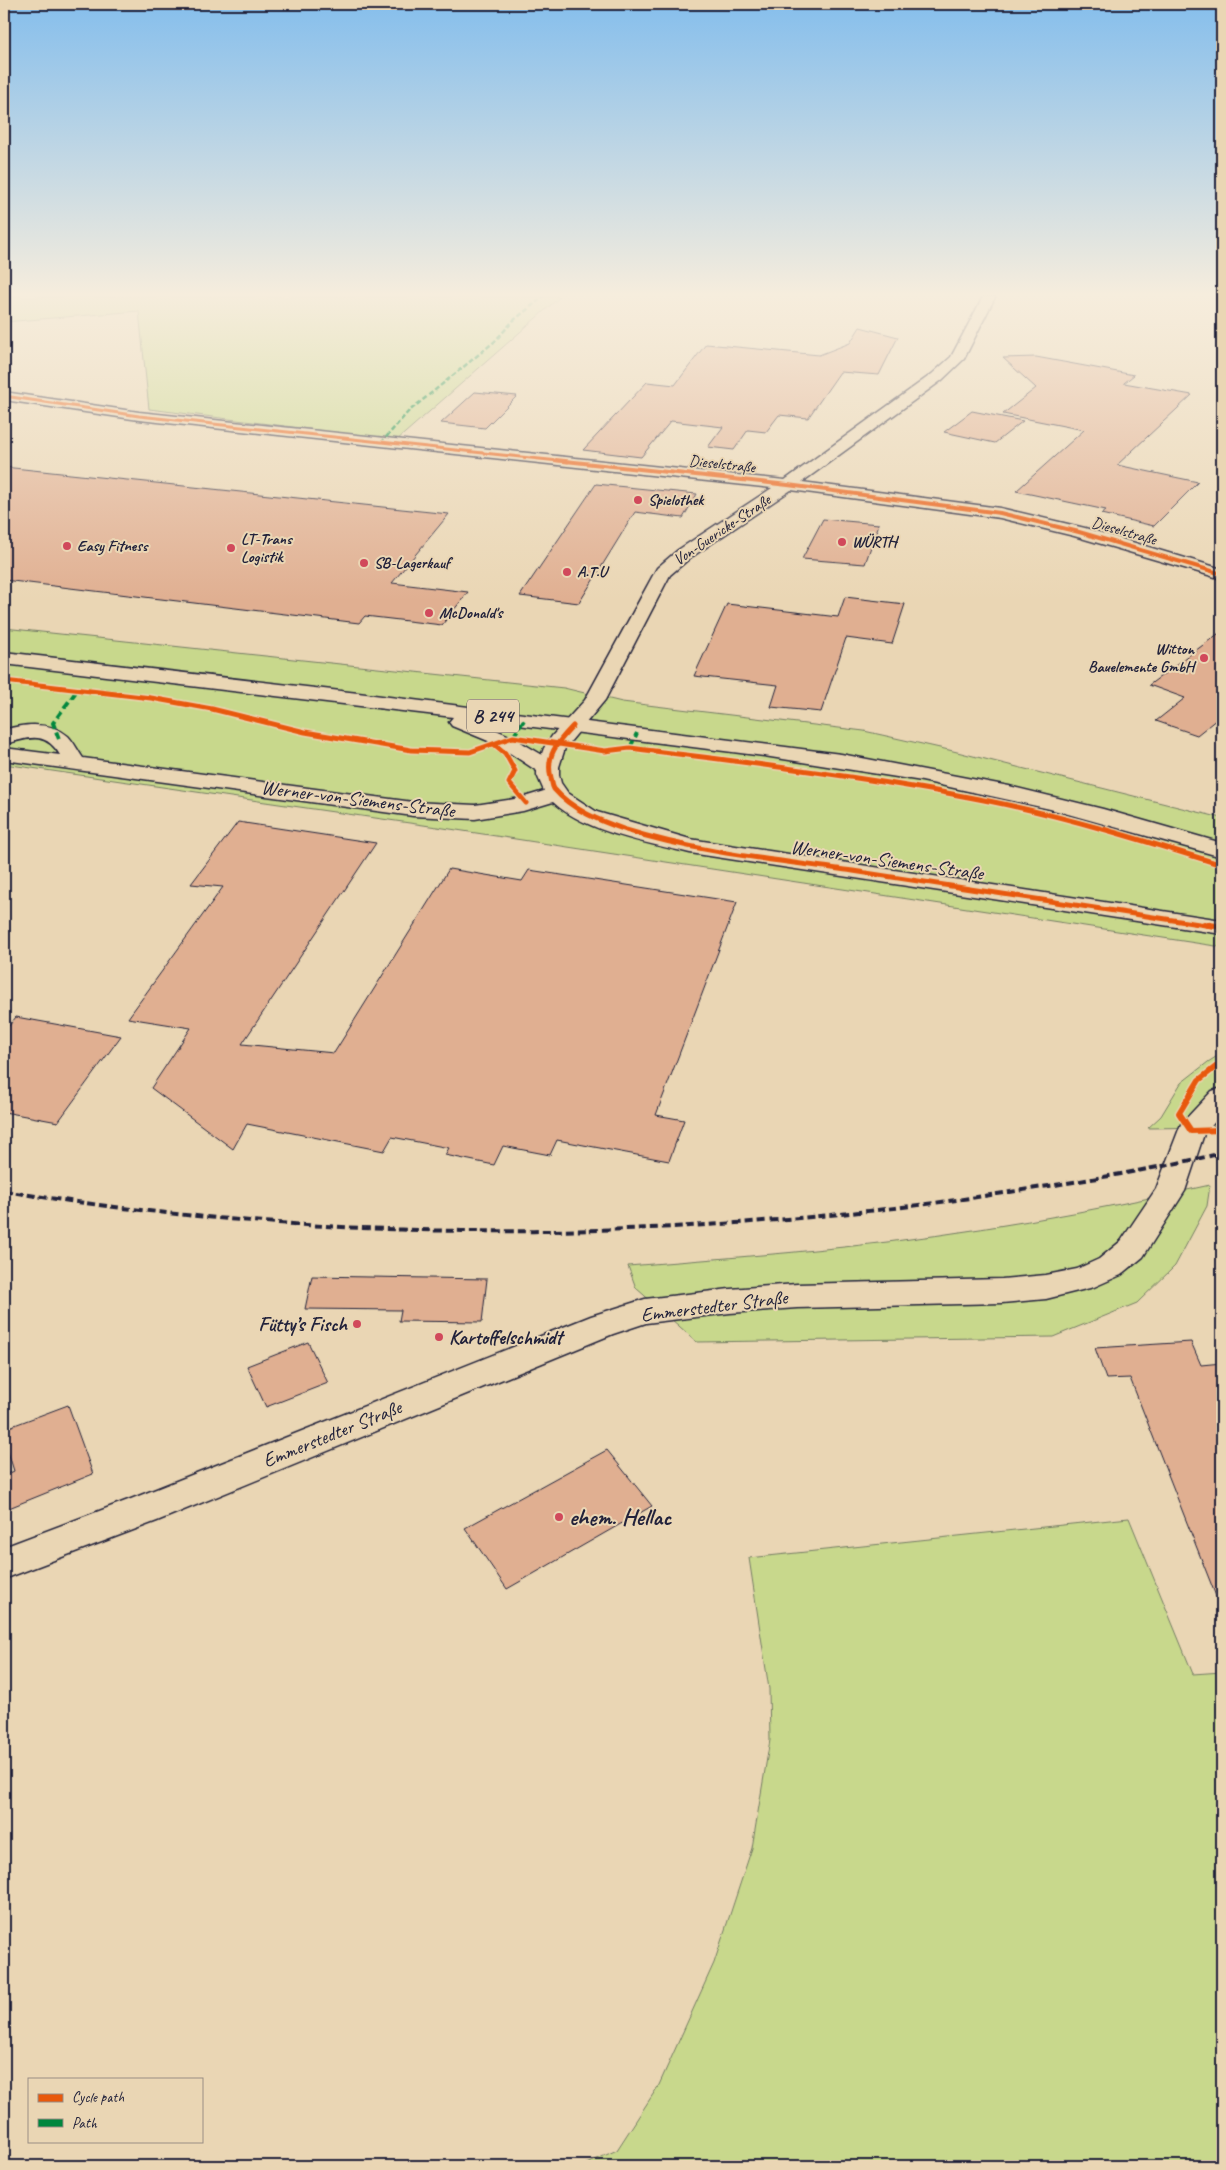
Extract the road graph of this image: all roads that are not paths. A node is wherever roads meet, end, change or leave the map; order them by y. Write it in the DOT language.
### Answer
graph roads {
  1 [pos="19,398"];
  2 [pos="906,398"];
  3 [pos="788,485"];
  4 [pos="1222,574"];
  5 [pos="4,658"];
  6 [pos="413,705"];
  7 [pos="573,726"];
  8 [pos="4,738"];
  9 [pos="4,754"];
  10 [pos="75,762"];
  11 [pos="548,768"];
  12 [pos="558,794"];
  13 [pos="1222,850"];
  14 [pos="1222,927"];
  15 [pos="1222,1096"];
  16 [pos="4,1563"];
  1 -- 3 [label="street, Dieselstraße"];
  2 -- 3 [label="street, Von-Guericke-Straße"];
  3 -- 4 [label="street, Dieselstraße"];
  3 -- 7 [label="street, Von-Guericke-Straße"];
  5 -- 6 [label="street, B 244"];
  6 -- 7 [label="street, B 244"];
  6 -- 11 [label="street, B 244"];
  7 -- 11 [label="street, Von-Guericke-Straße"];
  7 -- 13 [label="street, B 244"];
  8 -- 10 [label="street"];
  9 -- 10 [label="street, Werner-von-Siemens-Straße"];
  10 -- 12 [label="street, Werner-von-Siemens-Straße"];
  11 -- 12 [label="street"];
  12 -- 14 [label="street, Werner-von-Siemens-Straße"];
  15 -- 16 [label="street, Emmerstedter Straße"];
}
